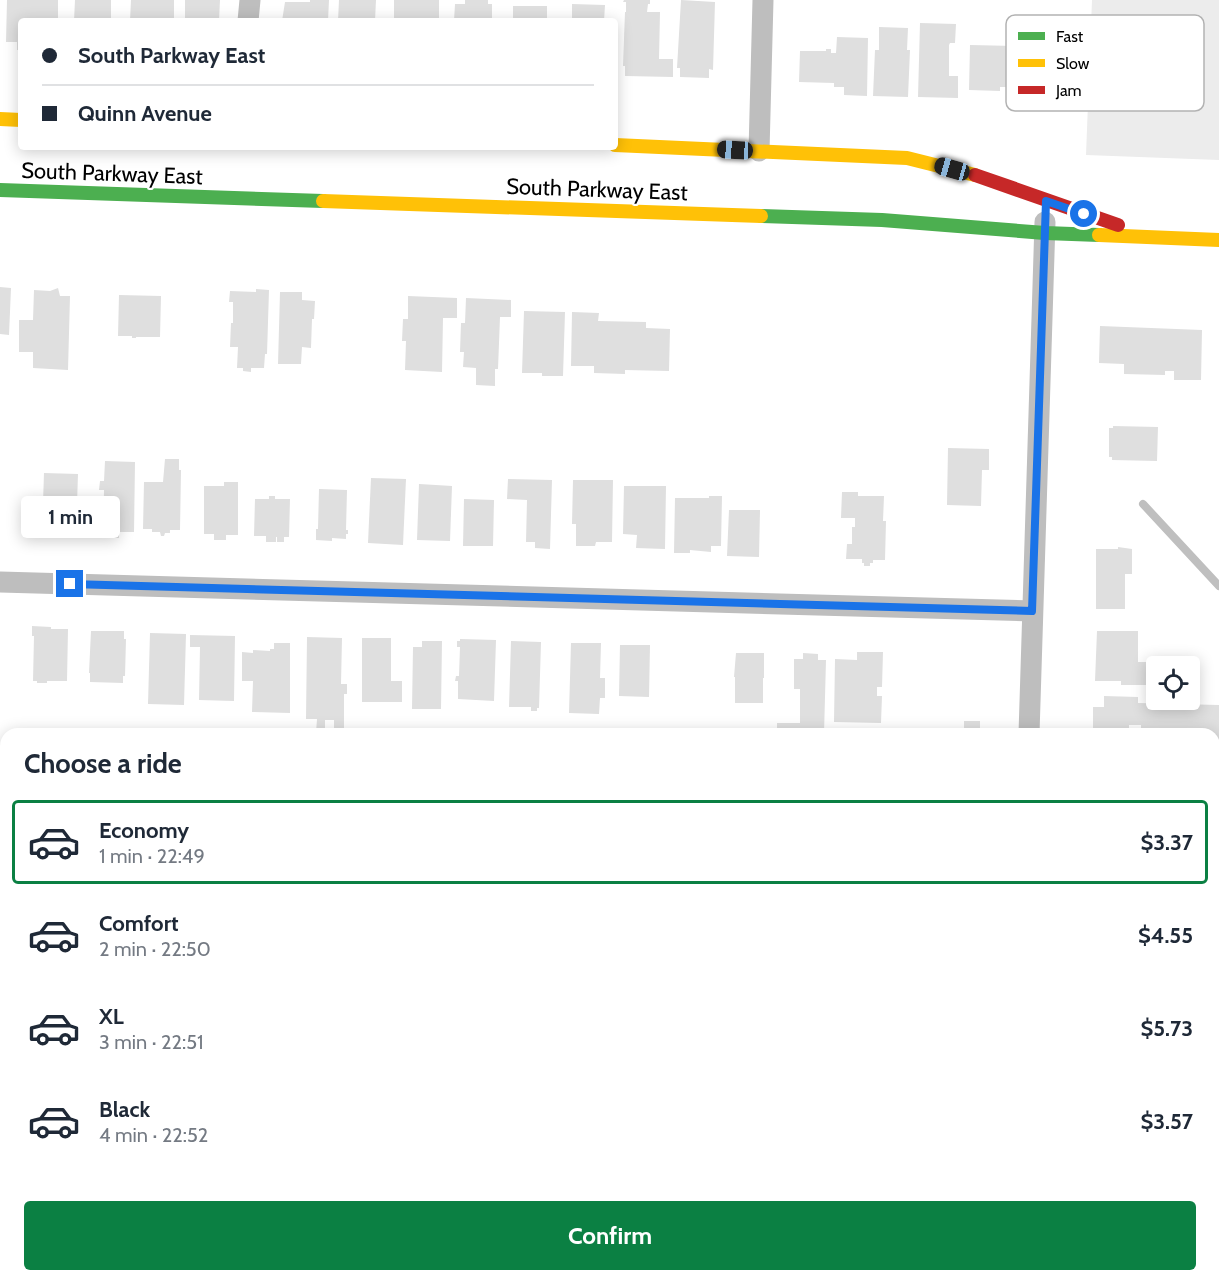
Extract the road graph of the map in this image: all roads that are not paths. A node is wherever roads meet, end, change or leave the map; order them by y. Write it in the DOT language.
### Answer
graph roads {
  1 [pos="250,0"];
  2 [pos="763,0"];
  3 [pos="248,18"];
  4 [pos="0,119"];
  5 [pos="18,120"];
  6 [pos="618,145"];
  7 [pos="759,150"];
  8 [pos="0,190"];
  9 [pos="1046,201"];
  10 [pos="1045,233"];
  11 [pos="1193,239"];
  12 [pos="1219,240"];
  13 [pos="0,582"];
  14 [pos="1032,611"];
  15 [pos="1029,728"];
  1 -- 3 [label="street"];
  2 -- 7 [label="street"];
  4 -- 5 [label="main road"];
  6 -- 7 [label="main road, South Parkway East"];
  7 -- 9 [label="main road, South Parkway East"];
  8 -- 10 [label="main road, South Parkway East"];
  9 -- 10 [label="street"];
  9 -- 11 [label="main road, South Parkway East"];
  10 -- 11 [label="main road, South Parkway East"];
  10 -- 14 [label="street"];
  11 -- 12 [label="main road, South Parkway East"];
  13 -- 14 [label="street"];
  14 -- 15 [label="street"];
}
